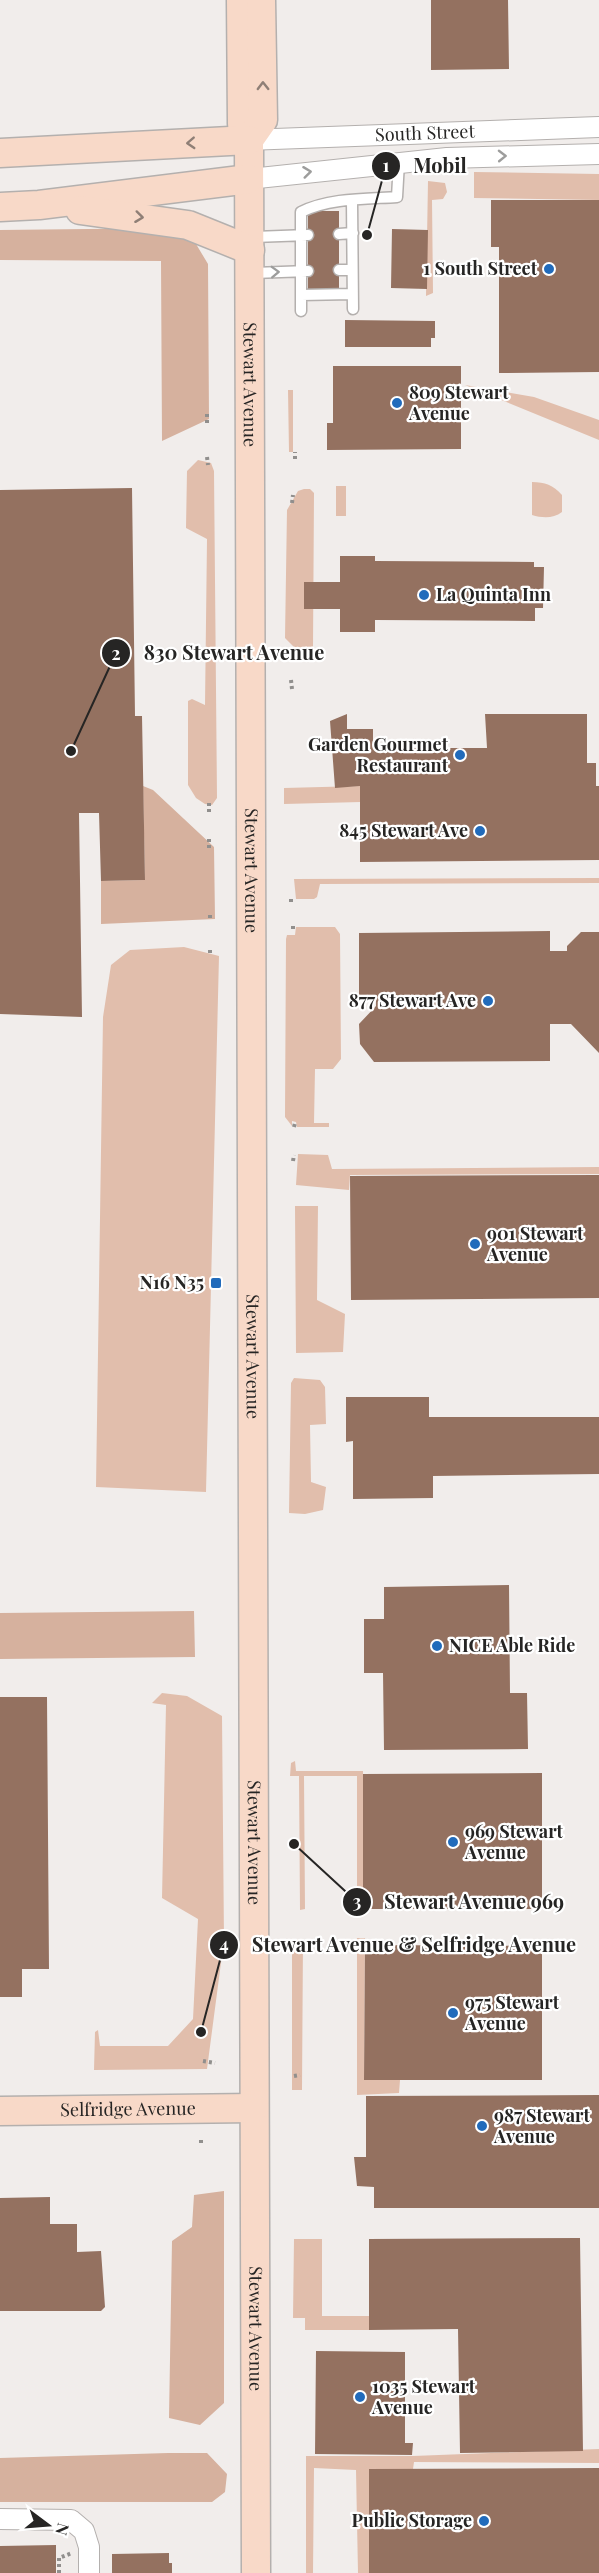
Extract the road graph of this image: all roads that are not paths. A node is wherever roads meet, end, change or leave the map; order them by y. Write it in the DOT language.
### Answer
graph roads {
  1 [pos="241,0"];
  2 [pos="261,0"];
  3 [pos="599,127"];
  4 [pos="249,140"];
  5 [pos="0,153"];
  6 [pos="599,154"];
  7 [pos="399,162"];
  8 [pos="249,179"];
  9 [pos="352,201"];
  10 [pos="39,205"];
  11 [pos="0,207"];
  12 [pos="353,233"];
  13 [pos="339,234"];
  14 [pos="304,235"];
  15 [pos="250,253"];
  16 [pos="339,270"];
  17 [pos="352,270"];
  18 [pos="304,271"];
  19 [pos="352,294"];
  20 [pos="301,295"];
  21 [pos="353,309"];
  22 [pos="301,311"];
  23 [pos="254,2108"];
  24 [pos="0,2111"];
  25 [pos="0,2518"];
  26 [pos="89,2573"];
  27 [pos="255,2573"];
  1 -- 4 [label="main road, Stewart Avenue"];
  4 -- 2 [label="main road, Stewart Avenue, one-way"];
  3 -- 4 [label="street, South Street"];
  4 -- 5 [label="main road, one-way"];
  4 -- 8 [label="main road, Stewart Avenue"];
  7 -- 6 [label="street, South Street, one-way"];
  8 -- 7 [label="street, South Street, one-way"];
  7 -- 9 [label="lane"];
  8 -- 10 [label="main road"];
  8 -- 15 [label="main road, Stewart Avenue"];
  9 -- 12 [label="lane"];
  9 -- 14 [label="lane"];
  10 -- 11 [label="main road"];
  10 -- 15 [label="main road, one-way"];
  12 -- 13 [label="lane"];
  12 -- 17 [label="lane"];
  14 -- 15 [label="lane"];
  14 -- 18 [label="lane"];
  15 -- 18 [label="lane, one-way"];
  15 -- 23 [label="main road, Stewart Avenue"];
  16 -- 17 [label="lane"];
  17 -- 19 [label="lane"];
  18 -- 20 [label="lane"];
  19 -- 20 [label="lane"];
  19 -- 21 [label="lane"];
  20 -- 22 [label="lane"];
  23 -- 24 [label="main road, Selfridge Avenue"];
  23 -- 27 [label="main road, Stewart Avenue"];
  25 -- 26 [label="street"];
}
